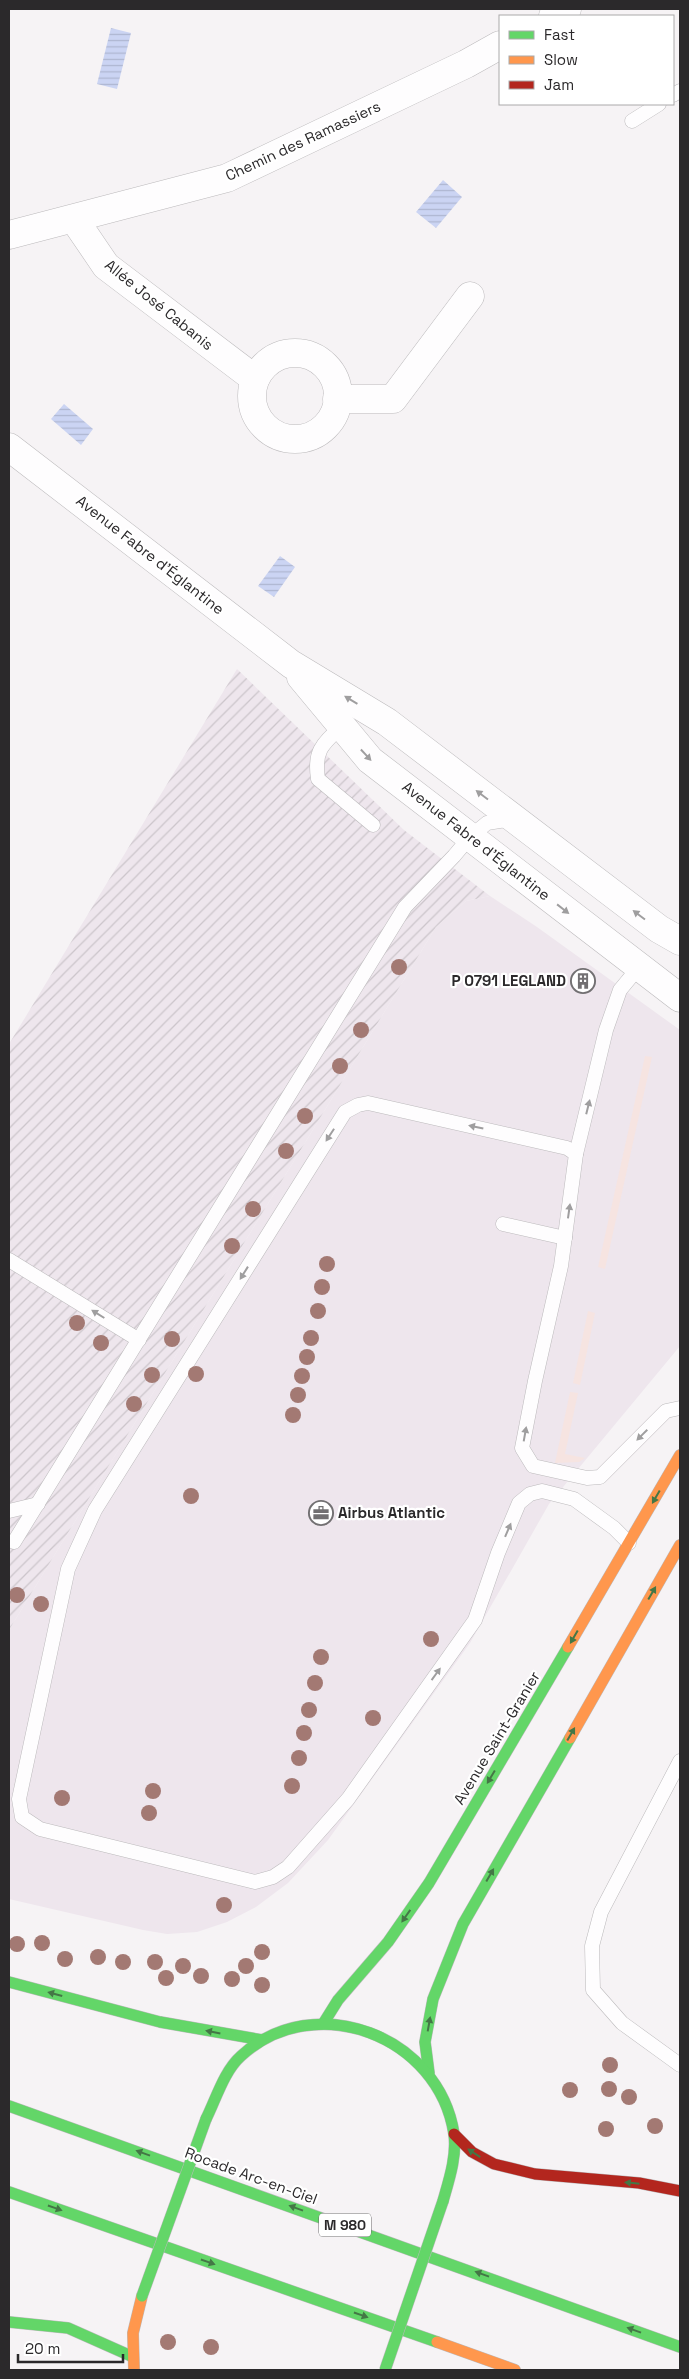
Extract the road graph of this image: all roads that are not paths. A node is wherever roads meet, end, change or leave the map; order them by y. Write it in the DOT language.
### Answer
graph roads {
  1 [pos="567,9"];
  2 [pos="555,15"];
  3 [pos="499,46"];
  4 [pos="657,105"];
  5 [pos="632,121"];
  6 [pos="74,218"];
  7 [pos="9,235"];
  8 [pos="470,296"];
  9 [pos="255,380"];
  10 [pos="337,399"];
  11 [pos="9,447"];
  12 [pos="291,664"];
  13 [pos="341,727"];
  14 [pos="514,819"];
  15 [pos="373,825"];
  16 [pos="470,836"];
  17 [pos="680,941"];
  18 [pos="640,967"];
  19 [pos="680,998"];
  20 [pos="576,1154"];
  21 [pos="503,1224"];
  22 [pos="566,1238"];
  23 [pos="9,1260"];
  24 [pos="139,1340"];
  25 [pos="680,1408"];
  26 [pos="680,1455"];
  27 [pos="38,1504"];
  28 [pos="9,1511"];
  29 [pos="14,1542"];
  30 [pos="629,1543"];
  31 [pos="680,1545"];
  32 [pos="680,1761"];
  33 [pos="9,1982"];
  34 [pos="323,2024"];
  35 [pos="262,2040"];
  36 [pos="680,2065"];
  37 [pos="429,2073"];
  38 [pos="9,2106"];
  39 [pos="454,2134"];
  40 [pos="680,2191"];
  41 [pos="9,2192"];
  42 [pos="9,2322"];
  43 [pos="680,2347"];
  44 [pos="131,2356"];
  45 [pos="134,2370"];
  46 [pos="385,2370"];
  47 [pos="515,2370"];
  1 -- 2 [label="street"];
  3 -- 6 [label="street, Chemin des Ramassiers"];
  4 -- 5 [label="lane"];
  6 -- 7 [label="street, Chemin des Ramassiers"];
  6 -- 9 [label="street, Allée José Cabanis"];
  8 -- 10 [label="street"];
  9 -- 10 [label="street"];
  9 -- 10 [label="street"];
  11 -- 12 [label="street, Avenue Fabre d'Églantine"];
  12 -- 13 [label="street, Avenue Fabre d'Églantine"];
  14 -- 12 [label="street, Avenue Fabre d'Églantine, one-way"];
  13 -- 15 [label="lane"];
  13 -- 16 [label="street, Avenue Fabre d'Églantine, one-way"];
  14 -- 16 [label="lane"];
  17 -- 14 [label="street, Avenue Fabre d'Églantine, one-way"];
  16 -- 18 [label="street, Avenue Fabre d'Églantine, one-way"];
  16 -- 24 [label="lane"];
  18 -- 19 [label="street, Avenue Fabre d'Églantine"];
  20 -- 18 [label="lane, one-way"];
  22 -- 20 [label="lane, one-way"];
  20 -- 30 [label="lane, one-way"];
  21 -- 22 [label="lane"];
  25 -- 22 [label="lane, one-way"];
  24 -- 23 [label="lane, one-way"];
  24 -- 27 [label="lane"];
  26 -- 30 [label="main road, Avenue Saint-Granier, one-way"];
  27 -- 28 [label="lane"];
  27 -- 29 [label="lane"];
  30 -- 34 [label="main road, Avenue Saint-Granier, one-way"];
  37 -- 31 [label="main road, one-way"];
  32 -- 36 [label="lane"];
  35 -- 33 [label="main road, one-way"];
  34 -- 35 [label="main road"];
  34 -- 37 [label="main road"];
  35 -- 44 [label="main road, bridge"];
  37 -- 39 [label="main road"];
  43 -- 38 [label="main road, Rocade Arc-en-Ciel / M 980, one-way"];
  40 -- 39 [label="main road, one-way"];
  39 -- 46 [label="main road, bridge"];
  41 -- 47 [label="main road, one-way"];
  42 -- 44 [label="main road"];
  44 -- 45 [label="main road"];
}
